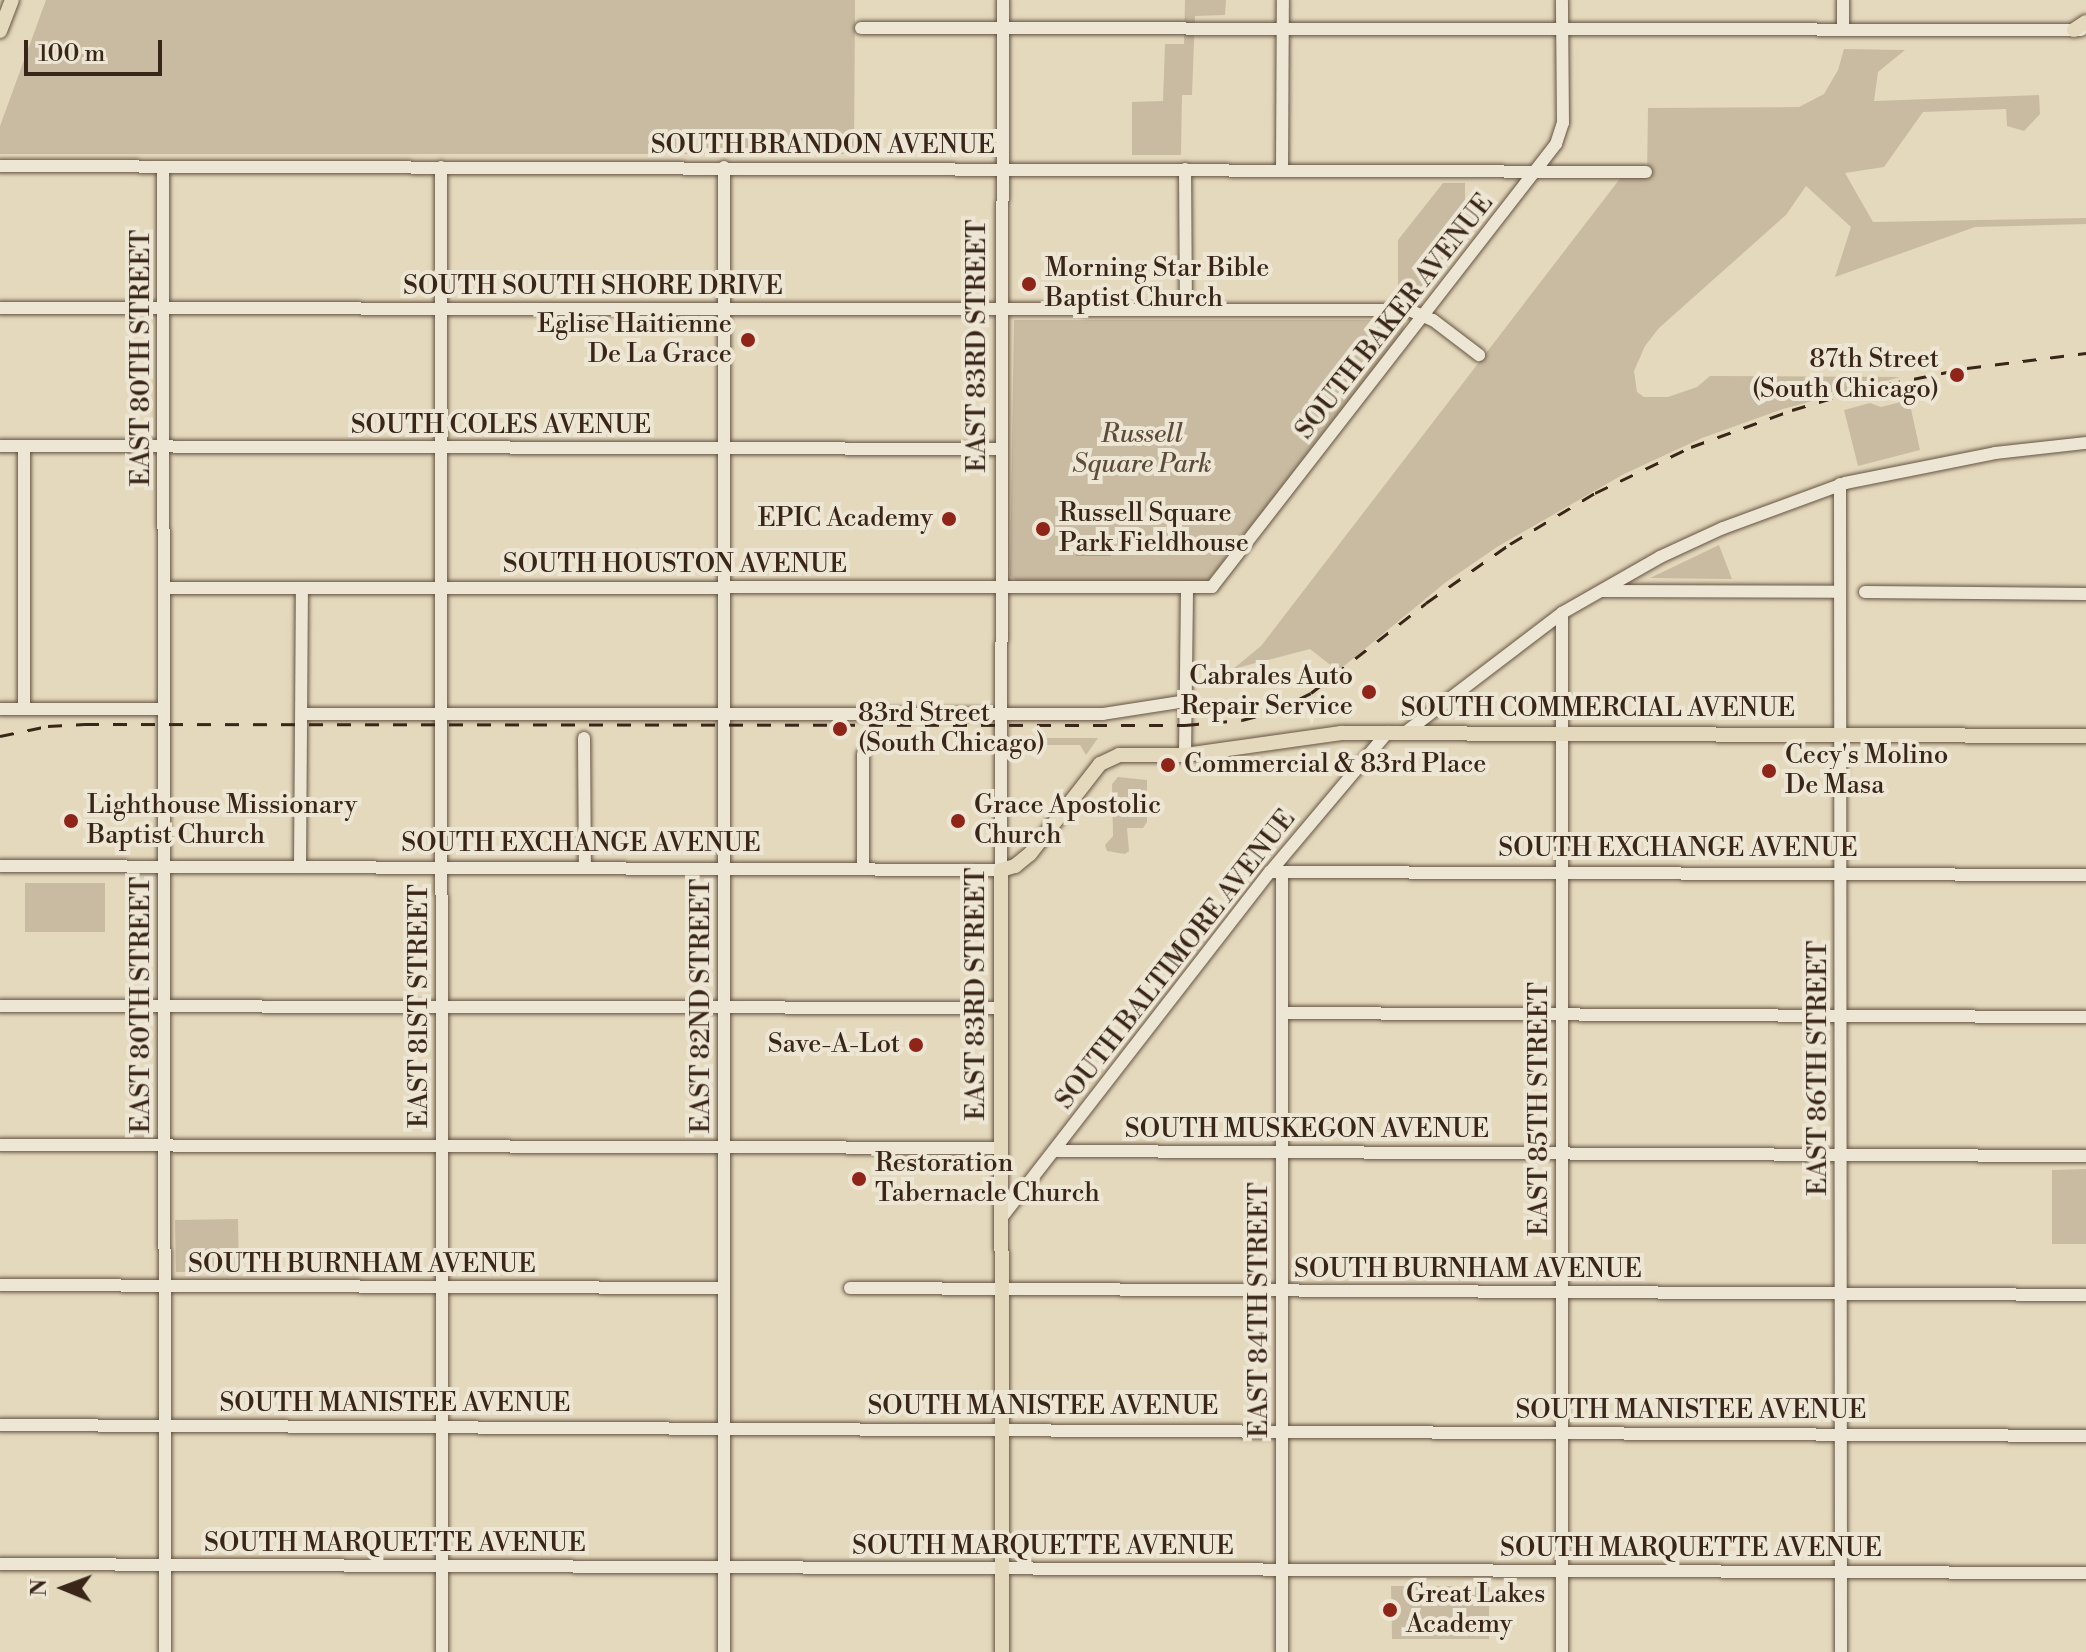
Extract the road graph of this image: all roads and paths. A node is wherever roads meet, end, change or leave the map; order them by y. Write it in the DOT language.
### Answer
graph roads {
  1 [pos="12,0"];
  2 [pos="1003,0"];
  3 [pos="1283,0"];
  4 [pos="1562,0"];
  5 [pos="1843,0"];
  6 [pos="2082,27"];
  7 [pos="861,28"];
  8 [pos="1003,29"];
  9 [pos="1282,29"];
  10 [pos="1562,30"];
  11 [pos="1843,30"];
  12 [pos="0,31"];
  13 [pos="0,166"];
  14 [pos="163,167"];
  15 [pos="441,167"];
  16 [pos="724,167"];
  17 [pos="1002,168"];
  18 [pos="1185,169"];
  19 [pos="1282,170"];
  20 [pos="1537,171"];
  21 [pos="1646,172"];
  22 [pos="0,308"];
  23 [pos="164,308"];
  24 [pos="442,309"];
  25 [pos="724,309"];
  26 [pos="1002,310"];
  27 [pos="1186,310"];
  28 [pos="1422,315"];
  29 [pos="1479,355"];
  30 [pos="2086,443"];
  31 [pos="0,446"];
  32 [pos="24,446"];
  33 [pos="164,447"];
  34 [pos="442,447"];
  35 [pos="724,448"];
  36 [pos="1001,449"];
  37 [pos="1843,484"];
  38 [pos="442,587"];
  39 [pos="724,587"];
  40 [pos="1001,587"];
  41 [pos="1187,587"];
  42 [pos="164,588"];
  43 [pos="302,588"];
  44 [pos="1599,591"];
  45 [pos="1840,592"];
  46 [pos="1865,592"];
  47 [pos="2086,594"];
  48 [pos="1562,613"];
  49 [pos="1186,701"];
  50 [pos="24,708"];
  51 [pos="0,709"];
  52 [pos="164,709"];
  53 [pos="442,713"];
  54 [pos="724,713"];
  55 [pos="303,714"];
  56 [pos="1002,714"];
  57 [pos="1388,732"];
  58 [pos="1406,732"];
  59 [pos="1562,733"];
  60 [pos="1840,734"];
  61 [pos="2086,736"];
  62 [pos="584,738"];
  63 [pos="863,754"];
  64 [pos="1185,755"];
  65 [pos="0,866"];
  66 [pos="164,867"];
  67 [pos="300,867"];
  68 [pos="442,867"];
  69 [pos="585,868"];
  70 [pos="724,868"];
  71 [pos="863,869"];
  72 [pos="1001,870"];
  73 [pos="1276,872"];
  74 [pos="1562,873"];
  75 [pos="1840,874"];
  76 [pos="2086,875"];
  77 [pos="0,1006"];
  78 [pos="164,1006"];
  79 [pos="724,1007"];
  80 [pos="442,1008"];
  81 [pos="1001,1008"];
  82 [pos="1282,1013"];
  83 [pos="1562,1014"];
  84 [pos="1840,1015"];
  85 [pos="2086,1017"];
  86 [pos="0,1145"];
  87 [pos="164,1146"];
  88 [pos="442,1146"];
  89 [pos="724,1147"];
  90 [pos="1002,1148"];
  91 [pos="1055,1151"];
  92 [pos="1282,1152"];
  93 [pos="1562,1153"];
  94 [pos="1841,1155"];
  95 [pos="2086,1156"];
  96 [pos="1002,1217"];
  97 [pos="0,1285"];
  98 [pos="165,1286"];
  99 [pos="442,1287"];
  100 [pos="724,1288"];
  101 [pos="850,1288"];
  102 [pos="1002,1290"];
  103 [pos="1282,1290"];
  104 [pos="1562,1293"];
  105 [pos="1841,1293"];
  106 [pos="2086,1295"];
  107 [pos="0,1425"];
  108 [pos="165,1425"];
  109 [pos="442,1427"];
  110 [pos="724,1427"];
  111 [pos="1002,1429"];
  112 [pos="1282,1431"];
  113 [pos="1562,1432"];
  114 [pos="1841,1434"];
  115 [pos="2086,1436"];
  116 [pos="0,1564"];
  117 [pos="165,1565"];
  118 [pos="442,1566"];
  119 [pos="724,1567"];
  120 [pos="1002,1568"];
  121 [pos="1282,1570"];
  122 [pos="1562,1571"];
  123 [pos="1841,1572"];
  124 [pos="2086,1573"];
  125 [pos="165,1652"];
  126 [pos="442,1652"];
  127 [pos="724,1652"];
  128 [pos="1002,1652"];
  129 [pos="1282,1652"];
  130 [pos="1562,1652"];
  131 [pos="1841,1652"];
  1 -- 12 [label="main road"];
  2 -- 8 [label="street, EAST 83RD STREET"];
  3 -- 9 [label="street"];
  4 -- 10 [label="street"];
  5 -- 11 [label="street"];
  6 -- 11 [label="street"];
  7 -- 8 [label="street"];
  8 -- 9 [label="street"];
  8 -- 17 [label="street, EAST 83RD STREET"];
  9 -- 10 [label="street"];
  9 -- 19 [label="street"];
  10 -- 11 [label="street"];
  10 -- 20 [label="street, SOUTH BAKER AVENUE"];
  13 -- 14 [label="street, SOUTH BRANDON AVENUE"];
  14 -- 15 [label="street, SOUTH BRANDON AVENUE"];
  14 -- 23 [label="street, EAST 80TH STREET"];
  15 -- 16 [label="street, SOUTH BRANDON AVENUE"];
  15 -- 24 [label="street, EAST 81ST STREET"];
  16 -- 17 [label="street, SOUTH BRANDON AVENUE"];
  16 -- 25 [label="street, EAST 82ND STREET"];
  17 -- 18 [label="street, SOUTH BRANDON AVENUE"];
  17 -- 26 [label="street, EAST 83RD STREET"];
  18 -- 19 [label="street, SOUTH BRANDON AVENUE"];
  18 -- 27 [label="street"];
  19 -- 20 [label="street, SOUTH BRANDON AVENUE"];
  20 -- 21 [label="street, SOUTH BRANDON AVENUE"];
  20 -- 28 [label="street, SOUTH BAKER AVENUE"];
  22 -- 23 [label="street, SOUTH SOUTH SHORE DRIVE"];
  23 -- 24 [label="street, SOUTH SOUTH SHORE DRIVE"];
  23 -- 33 [label="street, EAST 80TH STREET"];
  24 -- 25 [label="street, SOUTH SOUTH SHORE DRIVE"];
  24 -- 34 [label="street, EAST 81ST STREET"];
  25 -- 26 [label="street, SOUTH SOUTH SHORE DRIVE"];
  25 -- 35 [label="street, EAST 82ND STREET"];
  26 -- 27 [label="street, SOUTH SOUTH SHORE DRIVE"];
  26 -- 36 [label="street, EAST 83RD STREET"];
  27 -- 28 [label="street, SOUTH SOUTH SHORE DRIVE"];
  28 -- 29 [label="street"];
  28 -- 41 [label="street, SOUTH BAKER AVENUE"];
  30 -- 37 [label="street"];
  31 -- 32 [label="street, SOUTH COLES AVENUE"];
  32 -- 33 [label="street, SOUTH COLES AVENUE"];
  32 -- 50 [label="street"];
  33 -- 34 [label="street, SOUTH COLES AVENUE"];
  33 -- 42 [label="street, EAST 80TH STREET"];
  34 -- 35 [label="street, SOUTH COLES AVENUE"];
  34 -- 38 [label="street, EAST 81ST STREET"];
  35 -- 36 [label="street, SOUTH COLES AVENUE"];
  35 -- 39 [label="street, EAST 82ND STREET"];
  36 -- 40 [label="street, EAST 83RD STREET"];
  37 -- 44 [label="street"];
  37 -- 45 [label="street, EAST 86TH STREET"];
  38 -- 39 [label="street, SOUTH HOUSTON AVENUE"];
  38 -- 43 [label="street, SOUTH HOUSTON AVENUE"];
  38 -- 53 [label="street, EAST 81ST STREET"];
  39 -- 40 [label="street, SOUTH HOUSTON AVENUE"];
  39 -- 54 [label="street, EAST 82ND STREET"];
  40 -- 41 [label="street, SOUTH HOUSTON AVENUE"];
  40 -- 56 [label="street, EAST 83RD STREET"];
  41 -- 49 [label="street"];
  42 -- 43 [label="street, SOUTH HOUSTON AVENUE"];
  42 -- 52 [label="street, EAST 80TH STREET"];
  43 -- 55 [label="street"];
  44 -- 45 [label="street"];
  44 -- 48 [label="street"];
  45 -- 60 [label="street, EAST 86TH STREET"];
  46 -- 47 [label="street"];
  48 -- 58 [label="street"];
  48 -- 59 [label="street, EAST 85TH STREET"];
  49 -- 56 [label="street"];
  49 -- 64 [label="street"];
  50 -- 51 [label="street"];
  50 -- 52 [label="street"];
  52 -- 66 [label="street, EAST 80TH STREET"];
  53 -- 54 [label="street"];
  53 -- 55 [label="street"];
  53 -- 68 [label="street, EAST 81ST STREET"];
  54 -- 56 [label="street"];
  54 -- 70 [label="street, EAST 82ND STREET"];
  55 -- 67 [label="street"];
  56 -- 72 [label="street, EAST 83RD STREET"];
  57 -- 58 [label="main road, SOUTH COMMERCIAL AVENUE"];
  57 -- 64 [label="main road, SOUTH COMMERCIAL AVENUE"];
  57 -- 73 [label="street, SOUTH BALTIMORE AVENUE"];
  58 -- 59 [label="main road, SOUTH COMMERCIAL AVENUE"];
  59 -- 60 [label="main road, SOUTH COMMERCIAL AVENUE"];
  59 -- 74 [label="street, EAST 85TH STREET"];
  60 -- 61 [label="main road, SOUTH COMMERCIAL AVENUE"];
  60 -- 75 [label="street, EAST 86TH STREET"];
  62 -- 69 [label="street"];
  63 -- 71 [label="street"];
  64 -- 72 [label="main road, SOUTH COMMERCIAL AVENUE"];
  65 -- 66 [label="street, SOUTH EXCHANGE AVENUE"];
  66 -- 67 [label="street, SOUTH EXCHANGE AVENUE"];
  66 -- 78 [label="street, EAST 80TH STREET"];
  67 -- 68 [label="street, SOUTH EXCHANGE AVENUE"];
  68 -- 69 [label="street, SOUTH EXCHANGE AVENUE"];
  68 -- 80 [label="street, EAST 81ST STREET"];
  69 -- 70 [label="street, SOUTH EXCHANGE AVENUE"];
  70 -- 71 [label="street, SOUTH EXCHANGE AVENUE"];
  70 -- 79 [label="street, EAST 82ND STREET"];
  71 -- 72 [label="street, SOUTH EXCHANGE AVENUE"];
  72 -- 81 [label="main road, EAST 83RD STREET"];
  73 -- 74 [label="street, SOUTH EXCHANGE AVENUE"];
  73 -- 82 [label="street, EAST 84TH STREET"];
  73 -- 91 [label="street, SOUTH BALTIMORE AVENUE"];
  74 -- 75 [label="street, SOUTH EXCHANGE AVENUE"];
  74 -- 83 [label="street, EAST 85TH STREET"];
  75 -- 76 [label="street, SOUTH EXCHANGE AVENUE"];
  75 -- 84 [label="street, EAST 86TH STREET"];
  77 -- 78 [label="street"];
  78 -- 80 [label="street"];
  78 -- 87 [label="street, EAST 80TH STREET"];
  79 -- 80 [label="street"];
  79 -- 81 [label="street"];
  79 -- 89 [label="street, EAST 82ND STREET"];
  80 -- 88 [label="street, EAST 81ST STREET"];
  81 -- 90 [label="main road, EAST 83RD STREET"];
  82 -- 83 [label="street"];
  82 -- 92 [label="street, EAST 84TH STREET"];
  83 -- 84 [label="street"];
  83 -- 93 [label="street, EAST 85TH STREET"];
  84 -- 85 [label="street"];
  84 -- 94 [label="street, EAST 86TH STREET"];
  86 -- 87 [label="street"];
  87 -- 88 [label="street"];
  87 -- 98 [label="street, EAST 80TH STREET"];
  88 -- 89 [label="street"];
  88 -- 99 [label="street, EAST 81ST STREET"];
  89 -- 90 [label="street"];
  89 -- 100 [label="street, EAST 82ND STREET"];
  90 -- 96 [label="main road, EAST 83RD STREET"];
  91 -- 92 [label="street, SOUTH MUSKEGON AVENUE"];
  91 -- 96 [label="street, SOUTH BALTIMORE AVENUE"];
  92 -- 93 [label="street, SOUTH MUSKEGON AVENUE"];
  92 -- 103 [label="street, EAST 84TH STREET"];
  93 -- 94 [label="street, SOUTH MUSKEGON AVENUE"];
  93 -- 104 [label="street, EAST 85TH STREET"];
  94 -- 95 [label="street, SOUTH MUSKEGON AVENUE"];
  94 -- 105 [label="street, EAST 86TH STREET"];
  96 -- 102 [label="main road, EAST 83RD STREET"];
  97 -- 98 [label="street, SOUTH BURNHAM AVENUE"];
  98 -- 99 [label="street, SOUTH BURNHAM AVENUE"];
  98 -- 108 [label="street, EAST 80TH STREET"];
  99 -- 100 [label="street, SOUTH BURNHAM AVENUE"];
  99 -- 109 [label="street, EAST 81ST STREET"];
  100 -- 110 [label="street, EAST 82ND STREET"];
  101 -- 102 [label="street, SOUTH BURNHAM AVENUE"];
  102 -- 103 [label="street, SOUTH BURNHAM AVENUE"];
  102 -- 111 [label="main road, EAST 83RD STREET"];
  103 -- 104 [label="street, SOUTH BURNHAM AVENUE"];
  103 -- 112 [label="street, EAST 84TH STREET"];
  104 -- 105 [label="street, SOUTH BURNHAM AVENUE"];
  104 -- 113 [label="street, EAST 85TH STREET"];
  105 -- 106 [label="street, SOUTH BURNHAM AVENUE"];
  105 -- 114 [label="street, EAST 86TH STREET"];
  107 -- 108 [label="street, SOUTH MANISTEE AVENUE"];
  108 -- 109 [label="street, SOUTH MANISTEE AVENUE"];
  108 -- 117 [label="street, EAST 80TH STREET"];
  109 -- 110 [label="street, SOUTH MANISTEE AVENUE"];
  109 -- 118 [label="street, EAST 81ST STREET"];
  110 -- 111 [label="street, SOUTH MANISTEE AVENUE"];
  110 -- 119 [label="street, EAST 82ND STREET"];
  111 -- 112 [label="street, SOUTH MANISTEE AVENUE"];
  111 -- 120 [label="main road, EAST 83RD STREET"];
  112 -- 113 [label="street, SOUTH MANISTEE AVENUE"];
  112 -- 121 [label="street, EAST 84TH STREET"];
  113 -- 114 [label="street, SOUTH MANISTEE AVENUE"];
  113 -- 122 [label="street, EAST 85TH STREET"];
  114 -- 115 [label="street, SOUTH MANISTEE AVENUE"];
  114 -- 123 [label="street, EAST 86TH STREET"];
  116 -- 117 [label="street, SOUTH MARQUETTE AVENUE"];
  117 -- 118 [label="street, SOUTH MARQUETTE AVENUE"];
  117 -- 125 [label="street, EAST 80TH STREET"];
  118 -- 119 [label="street, SOUTH MARQUETTE AVENUE"];
  118 -- 126 [label="street, EAST 81ST STREET"];
  119 -- 120 [label="street, SOUTH MARQUETTE AVENUE"];
  119 -- 127 [label="street, EAST 82ND STREET"];
  120 -- 121 [label="street, SOUTH MARQUETTE AVENUE"];
  120 -- 128 [label="main road, EAST 83RD STREET"];
  121 -- 122 [label="street, SOUTH MARQUETTE AVENUE"];
  121 -- 129 [label="street, EAST 84TH STREET"];
  122 -- 123 [label="street, SOUTH MARQUETTE AVENUE"];
  122 -- 130 [label="street, EAST 85TH STREET"];
  123 -- 124 [label="street, SOUTH MARQUETTE AVENUE"];
  123 -- 131 [label="street, EAST 86TH STREET"];
}
